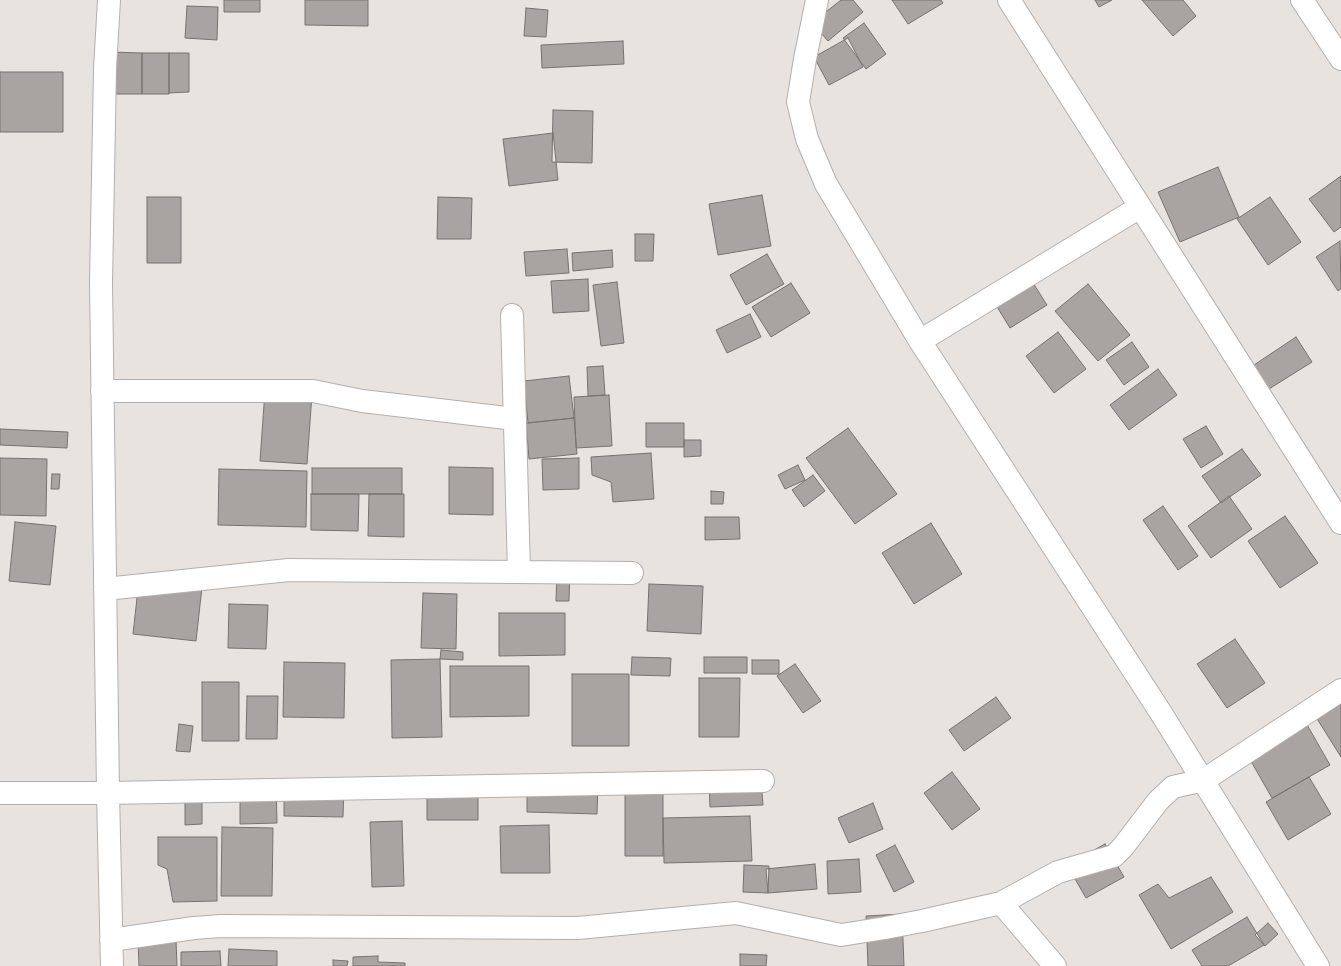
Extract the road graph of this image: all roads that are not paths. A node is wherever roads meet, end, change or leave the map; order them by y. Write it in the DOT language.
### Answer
graph roads {
  1 [pos="108,0"];
  2 [pos="817,0"];
  3 [pos="1009,0"];
  4 [pos="1302,0"];
  5 [pos="1341,59"];
  6 [pos="1140,207"];
  7 [pos="512,315"];
  8 [pos="920,341"];
  9 [pos="102,391"];
  10 [pos="515,419"];
  11 [pos="1341,523"];
  12 [pos="519,572"];
  13 [pos="632,573"];
  14 [pos="105,590"];
  15 [pos="1341,690"];
  16 [pos="1204,780"];
  17 [pos="764,781"];
  18 [pos="0,793"];
  19 [pos="108,793"];
  20 [pos="1001,902"];
  21 [pos="111,940"];
  22 [pos="112,966"];
  23 [pos="1055,966"];
  24 [pos="1318,966"];
  1 -- 9 [label="street"];
  2 -- 8 [label="street"];
  3 -- 6 [label="street"];
  4 -- 5 [label="street"];
  6 -- 8 [label="street"];
  6 -- 11 [label="street"];
  7 -- 10 [label="street"];
  8 -- 16 [label="street"];
  9 -- 10 [label="street"];
  9 -- 14 [label="street"];
  10 -- 12 [label="street"];
  12 -- 13 [label="street"];
  12 -- 14 [label="street"];
  14 -- 19 [label="street"];
  15 -- 16 [label="street"];
  16 -- 20 [label="street"];
  16 -- 24 [label="street"];
  17 -- 19 [label="street"];
  18 -- 19 [label="street"];
  19 -- 21 [label="street"];
  20 -- 21 [label="street"];
  20 -- 23 [label="street"];
  21 -- 22 [label="street"];
}
